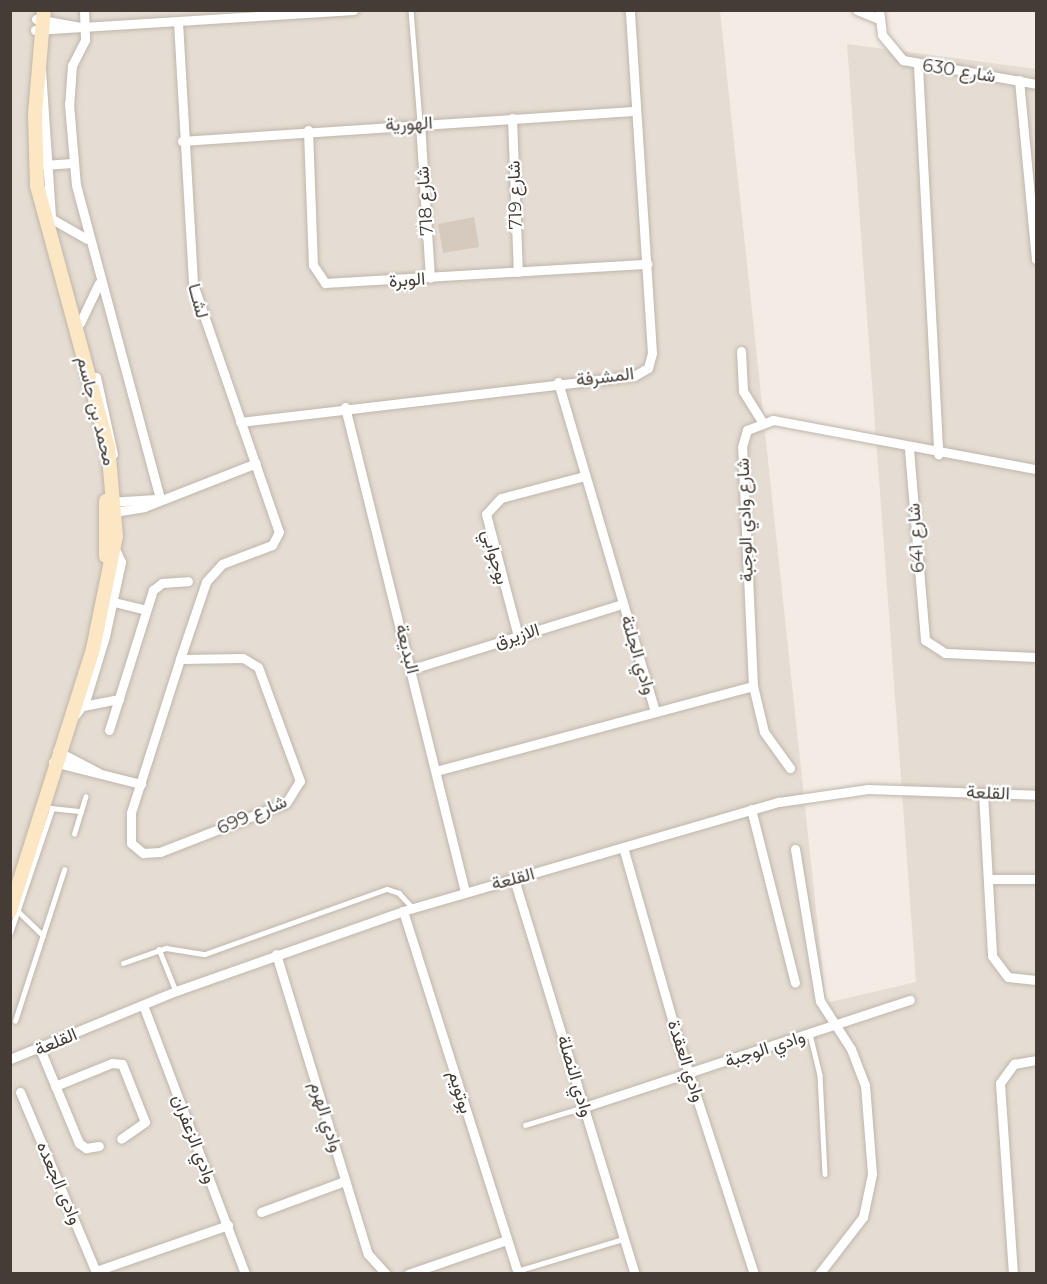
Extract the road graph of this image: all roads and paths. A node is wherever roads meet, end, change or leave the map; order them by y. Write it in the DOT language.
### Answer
graph roads {
  1 [pos="84,10"];
  2 [pos="353,10"];
  3 [pos="411,10"];
  4 [pos="630,10"];
  5 [pos="857,10"];
  6 [pos="879,15"];
  7 [pos="40,20"];
  8 [pos="178,22"];
  9 [pos="83,27"];
  10 [pos="39,66"];
  11 [pos="918,66"];
  12 [pos="1018,80"];
  13 [pos="1036,84"];
  14 [pos="636,111"];
  15 [pos="512,118"];
  16 [pos="420,123"];
  17 [pos="308,130"];
  18 [pos="182,141"];
  19 [pos="73,163"];
  20 [pos="44,165"];
  21 [pos="52,219"];
  22 [pos="87,239"];
  23 [pos="1036,259"];
  24 [pos="646,264"];
  25 [pos="518,272"];
  26 [pos="430,278"];
  27 [pos="99,283"];
  28 [pos="80,323"];
  29 [pos="741,351"];
  30 [pos="558,382"];
  31 [pos="345,407"];
  32 [pos="762,421"];
  33 [pos="240,422"];
  34 [pos="909,449"];
  35 [pos="938,454"];
  36 [pos="111,462"];
  37 [pos="256,463"];
  38 [pos="1036,469"];
  39 [pos="584,476"];
  40 [pos="158,499"];
  41 [pos="110,507"];
  42 [pos="115,549"];
  43 [pos="188,581"];
  44 [pos="114,602"];
  45 [pos="622,604"];
  46 [pos="146,610"];
  47 [pos="518,636"];
  48 [pos="1036,657"];
  49 [pos="180,659"];
  50 [pos="412,669"];
  51 [pos="753,686"];
  52 [pos="119,699"];
  53 [pos="78,711"];
  54 [pos="655,711"];
  55 [pos="109,730"];
  56 [pos="57,757"];
  57 [pos="790,768"];
  58 [pos="436,771"];
  59 [pos="141,784"];
  60 [pos="983,793"];
  61 [pos="1036,795"];
  62 [pos="85,797"];
  63 [pos="48,808"];
  64 [pos="751,809"];
  65 [pos="81,811"];
  66 [pos="74,834"];
  67 [pos="624,847"];
  68 [pos="795,849"];
  69 [pos="64,870"];
  70 [pos="514,879"];
  71 [pos="988,879"];
  72 [pos="1036,879"];
  73 [pos="10,887"];
  74 [pos="465,892"];
  75 [pos="408,910"];
  76 [pos="14,911"];
  77 [pos="10,933"];
  78 [pos="44,935"];
  79 [pos="159,949"];
  80 [pos="276,954"];
  81 [pos="123,963"];
  82 [pos="1036,980"];
  83 [pos="795,983"];
  84 [pos="176,991"];
  85 [pos="910,1000"];
  86 [pos="143,1005"];
  87 [pos="15,1021"];
  88 [pos="833,1026"];
  89 [pos="810,1034"];
  90 [pos="40,1049"];
  91 [pos="10,1059"];
  92 [pos="1036,1060"];
  93 [pos="689,1074"];
  94 [pos="55,1086"];
  95 [pos="20,1092"];
  96 [pos="584,1107"];
  97 [pos="525,1125"];
  98 [pos="121,1139"];
  99 [pos="99,1146"];
  100 [pos="825,1174"];
  101 [pos="345,1181"];
  102 [pos="261,1212"];
  103 [pos="228,1225"];
  104 [pos="624,1239"];
  105 [pos="507,1240"];
  106 [pos="96,1272"];
  107 [pos="517,1272"];
  108 [pos="245,1274"];
  109 [pos="386,1274"];
  110 [pos="408,1274"];
  111 [pos="635,1274"];
  112 [pos="754,1274"];
  113 [pos="819,1274"];
  114 [pos="1013,1274"];
  1 -- 9 [label="street"];
  2 -- 8 [label="street"];
  3 -- 16 [label="lane"];
  4 -- 14 [label="street, المشرفة"];
  5 -- 6 [label="street"];
  6 -- 11 [label="street, شارع 630"];
  7 -- 9 [label="street"];
  7 -- 10 [label="street, محمد بن جاسم"];
  7 -- 41 [label="street, محمد بن جاسم"];
  8 -- 9 [label="street"];
  8 -- 18 [label="street, لشــا"];
  9 -- 19 [label="street"];
  10 -- 20 [label="street"];
  10 -- 36 [label="street, محمد بن جاسم"];
  11 -- 12 [label="street, شارع 630"];
  11 -- 35 [label="street"];
  12 -- 13 [label="street, شارع 630"];
  12 -- 23 [label="street"];
  14 -- 15 [label="street, الهورية"];
  14 -- 24 [label="street, المشرفة"];
  15 -- 16 [label="street, الهورية"];
  15 -- 25 [label="street, شارع 719"];
  16 -- 17 [label="street, الهورية"];
  16 -- 26 [label="street, شارع 718"];
  17 -- 18 [label="street, الهورية"];
  17 -- 26 [label="street, الوبرة"];
  18 -- 33 [label="street, لشــا"];
  19 -- 20 [label="street"];
  19 -- 22 [label="street"];
  20 -- 21 [label="street"];
  21 -- 22 [label="street"];
  21 -- 28 [label="street"];
  22 -- 27 [label="street"];
  24 -- 25 [label="street, الوبرة"];
  24 -- 30 [label="street, المشرفة"];
  25 -- 26 [label="street, الوبرة"];
  27 -- 28 [label="street"];
  27 -- 40 [label="street"];
  28 -- 36 [label="street"];
  29 -- 32 [label="street"];
  30 -- 31 [label="street, المشرفة"];
  30 -- 39 [label="street, وادي الجلتة"];
  31 -- 33 [label="street, المشرفة"];
  31 -- 50 [label="street, البديعة"];
  32 -- 34 [label="street"];
  32 -- 51 [label="street, شارع وادي الوجبة"];
  33 -- 37 [label="street, لشــا"];
  34 -- 35 [label="street"];
  34 -- 48 [label="street, شارع 641"];
  35 -- 38 [label="street"];
  36 -- 41 [label="street, محمد بن جاسم"];
  37 -- 40 [label="street"];
  37 -- 49 [label="street, شارع 699"];
  39 -- 45 [label="street, وادي الجلتة"];
  39 -- 47 [label="street, بوجوابي"];
  40 -- 41 [label="street"];
  41 -- 42 [label="street, محمد بن جاسم"];
  41 -- 56 [label="street, محمد بن جاسم"];
  42 -- 44 [label="street"];
  42 -- 53 [label="street, محمد بن جاسم"];
  43 -- 46 [label="street"];
  44 -- 46 [label="street"];
  44 -- 53 [label="street"];
  45 -- 47 [label="street, الازيرق"];
  45 -- 54 [label="street, وادي الجلتة"];
  46 -- 52 [label="street"];
  47 -- 50 [label="street, الازيرق"];
  49 -- 59 [label="street, شارع 699"];
  49 -- 59 [label="street, شارع 699"];
  50 -- 58 [label="street, البديعة"];
  51 -- 54 [label="street"];
  51 -- 57 [label="street, شارع وادي الوجبة"];
  52 -- 53 [label="street"];
  52 -- 55 [label="street"];
  53 -- 56 [label="street, محمد بن جاسم"];
  54 -- 58 [label="street, وادي الجلتة"];
  56 -- 59 [label="street"];
  56 -- 63 [label="street, محمد بن جاسم"];
  56 -- 73 [label="street, محمد بن جاسم"];
  58 -- 74 [label="street, البديعة"];
  60 -- 61 [label="street, القلعة"];
  60 -- 64 [label="street, القلعة"];
  60 -- 71 [label="street"];
  62 -- 65 [label="lane"];
  63 -- 65 [label="lane"];
  63 -- 76 [label="street, محمد بن جاسم"];
  64 -- 67 [label="street, القلعة"];
  64 -- 83 [label="street"];
  65 -- 66 [label="lane"];
  67 -- 70 [label="street, القلعة"];
  67 -- 93 [label="street, وادي العقدة"];
  68 -- 88 [label="street"];
  69 -- 78 [label="lane"];
  70 -- 74 [label="street, القلعة"];
  70 -- 96 [label="street, وادي النصلة"];
  71 -- 72 [label="street"];
  71 -- 82 [label="street"];
  74 -- 75 [label="street, القلعة"];
  75 -- 79 [label="lane"];
  75 -- 80 [label="street, القلعة"];
  75 -- 105 [label="street, بوتويم"];
  76 -- 77 [label="lane"];
  76 -- 78 [label="lane"];
  78 -- 87 [label="lane"];
  79 -- 81 [label="lane"];
  79 -- 84 [label="lane"];
  80 -- 84 [label="street, القلعة"];
  80 -- 101 [label="street, وادي الهرم"];
  84 -- 86 [label="street, القلعة"];
  85 -- 88 [label="street, وادي الوجبة"];
  86 -- 90 [label="street, القلعة"];
  86 -- 103 [label="street, وادي الزعفران"];
  88 -- 89 [label="street, وادي الوجبة"];
  88 -- 113 [label="street"];
  89 -- 93 [label="street, وادي الوجبة"];
  89 -- 100 [label="lane"];
  90 -- 91 [label="street, القلعة"];
  90 -- 94 [label="street"];
  92 -- 114 [label="street"];
  93 -- 96 [label="street, وادي الوجبة"];
  93 -- 112 [label="street, وادي العقدة"];
  94 -- 98 [label="street"];
  94 -- 99 [label="street"];
  95 -- 106 [label="street, وادى الجعده"];
  96 -- 97 [label="lane"];
  96 -- 104 [label="street, وادي النصلة"];
  101 -- 102 [label="street"];
  101 -- 109 [label="street, وادي الهرم"];
  103 -- 106 [label="street"];
  103 -- 108 [label="street, وادي الزعفران"];
  104 -- 107 [label="lane"];
  104 -- 111 [label="street, وادي النصلة"];
  105 -- 107 [label="street, بوتويم"];
  105 -- 110 [label="street"];
}
